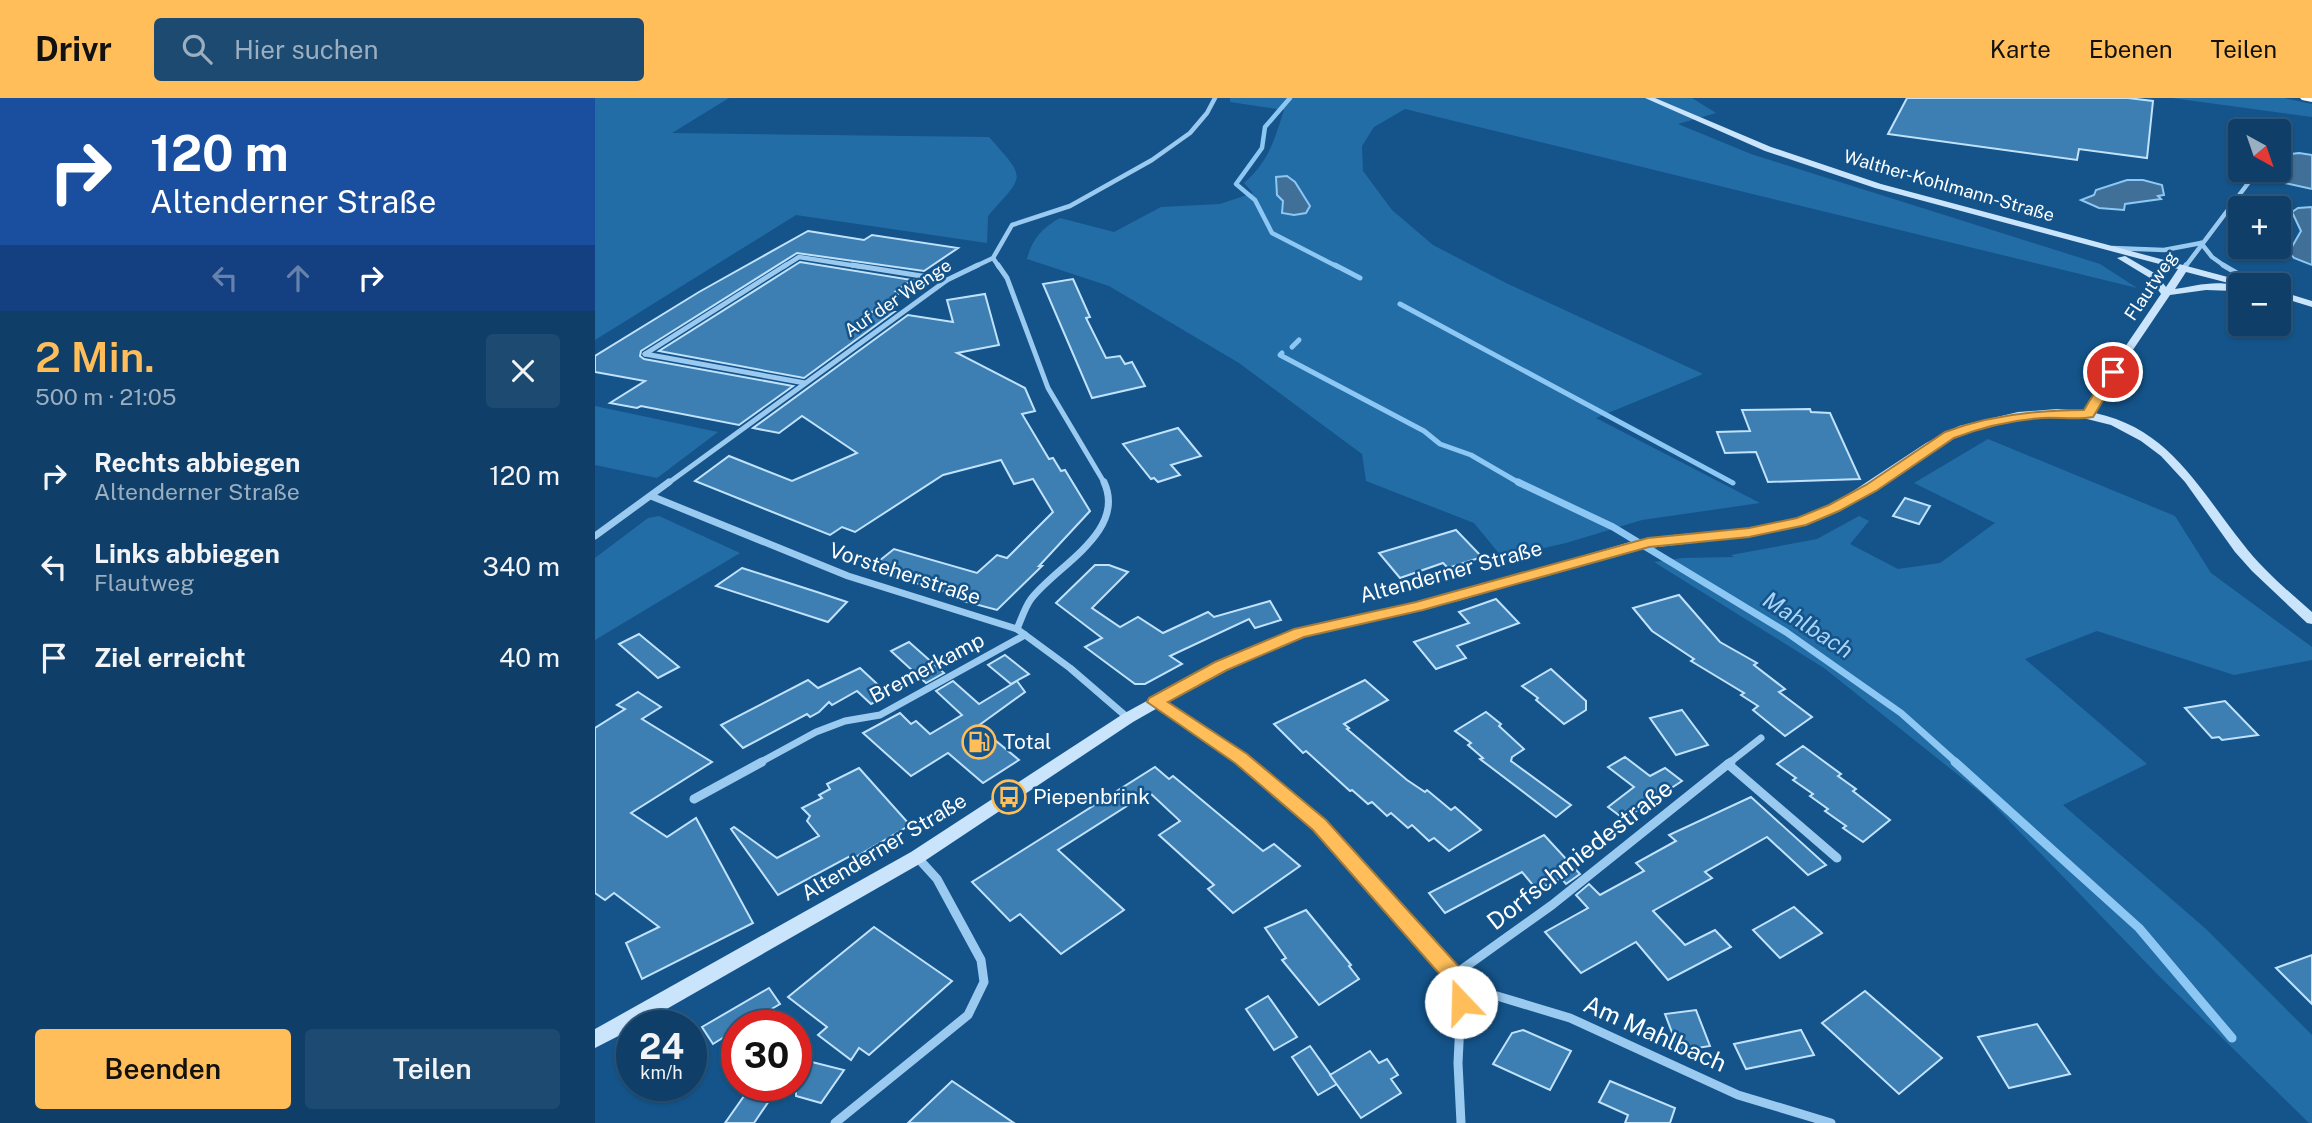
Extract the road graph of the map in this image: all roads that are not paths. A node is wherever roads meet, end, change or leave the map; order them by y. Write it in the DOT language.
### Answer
graph roads {
  1 [pos="1215,98"];
  2 [pos="1649,98"];
  3 [pos="2306,98"];
  4 [pos="2312,99"];
  5 [pos="2249,182"];
  6 [pos="2201,243"];
  7 [pos="2106,247"];
  8 [pos="993,258"];
  9 [pos="2183,268"];
  10 [pos="2234,273"];
  11 [pos="947,280"];
  12 [pos="2228,280"];
  13 [pos="2228,288"];
  14 [pos="2167,293"];
  15 [pos="2291,298"];
  16 [pos="2312,304"];
  17 [pos="805,383"];
  18 [pos="2088,414"];
  19 [pos="651,496"];
  20 [pos="595,536"];
  21 [pos="2312,620"];
  22 [pos="1017,629"];
  23 [pos="1025,635"];
  24 [pos="1155,702"];
  25 [pos="1128,718"];
  26 [pos="1761,738"];
  27 [pos="1728,764"];
  28 [pos="694,799"];
  29 [pos="916,857"];
  30 [pos="1837,858"];
  31 [pos="1454,975"];
  32 [pos="1461,1002"];
  33 [pos="595,1039"];
  34 [pos="835,1123"];
  35 [pos="1461,1123"];
  36 [pos="1831,1123"];
  1 -- 8 [label="street"];
  2 -- 7 [label="main road, Walther-Kohlmann-Straße"];
  3 -- 4 [label="highway"];
  5 -- 6 [label="street, Flautweg"];
  6 -- 7 [label="street"];
  6 -- 9 [label="street, Flautweg"];
  6 -- 10 [label="street"];
  7 -- 9 [label="main road, Walther-Kohlmann-Straße"];
  7 -- 14 [label="main road"];
  8 -- 11 [label="street, Auf der Wenge"];
  8 -- 22 [label="street"];
  9 -- 12 [label="main road, Walther-Kohlmann-Straße"];
  9 -- 14 [label="main road, Flautweg"];
  11 -- 17 [label="street, Auf der Wenge"];
  11 -- 17 [label="street"];
  13 -- 14 [label="main road"];
  14 -- 18 [label="main road, Flautweg"];
  15 -- 16 [label="main road"];
  17 -- 19 [label="street, Auf der Wenge"];
  18 -- 21 [label="main road, Altenderner Straße"];
  18 -- 24 [label="main road, Altenderner Straße"];
  19 -- 20 [label="street, Auf der Wenge"];
  19 -- 22 [label="street, Vorsteherstraße"];
  22 -- 23 [label="street, Vorsteherstraße"];
  23 -- 25 [label="street, Vorsteherstraße"];
  23 -- 28 [label="street, Bremerkamp"];
  24 -- 25 [label="main road, Altenderner Straße"];
  24 -- 31 [label="street"];
  25 -- 29 [label="main road, Altenderner Straße"];
  26 -- 27 [label="street, Dorfschmiedestraße"];
  27 -- 30 [label="street"];
  27 -- 31 [label="street, Dorfschmiedestraße"];
  29 -- 33 [label="main road, Altenderner Straße"];
  29 -- 34 [label="street"];
  31 -- 32 [label="street"];
  32 -- 35 [label="street"];
  32 -- 36 [label="street, Am Mahlbach"];
}
